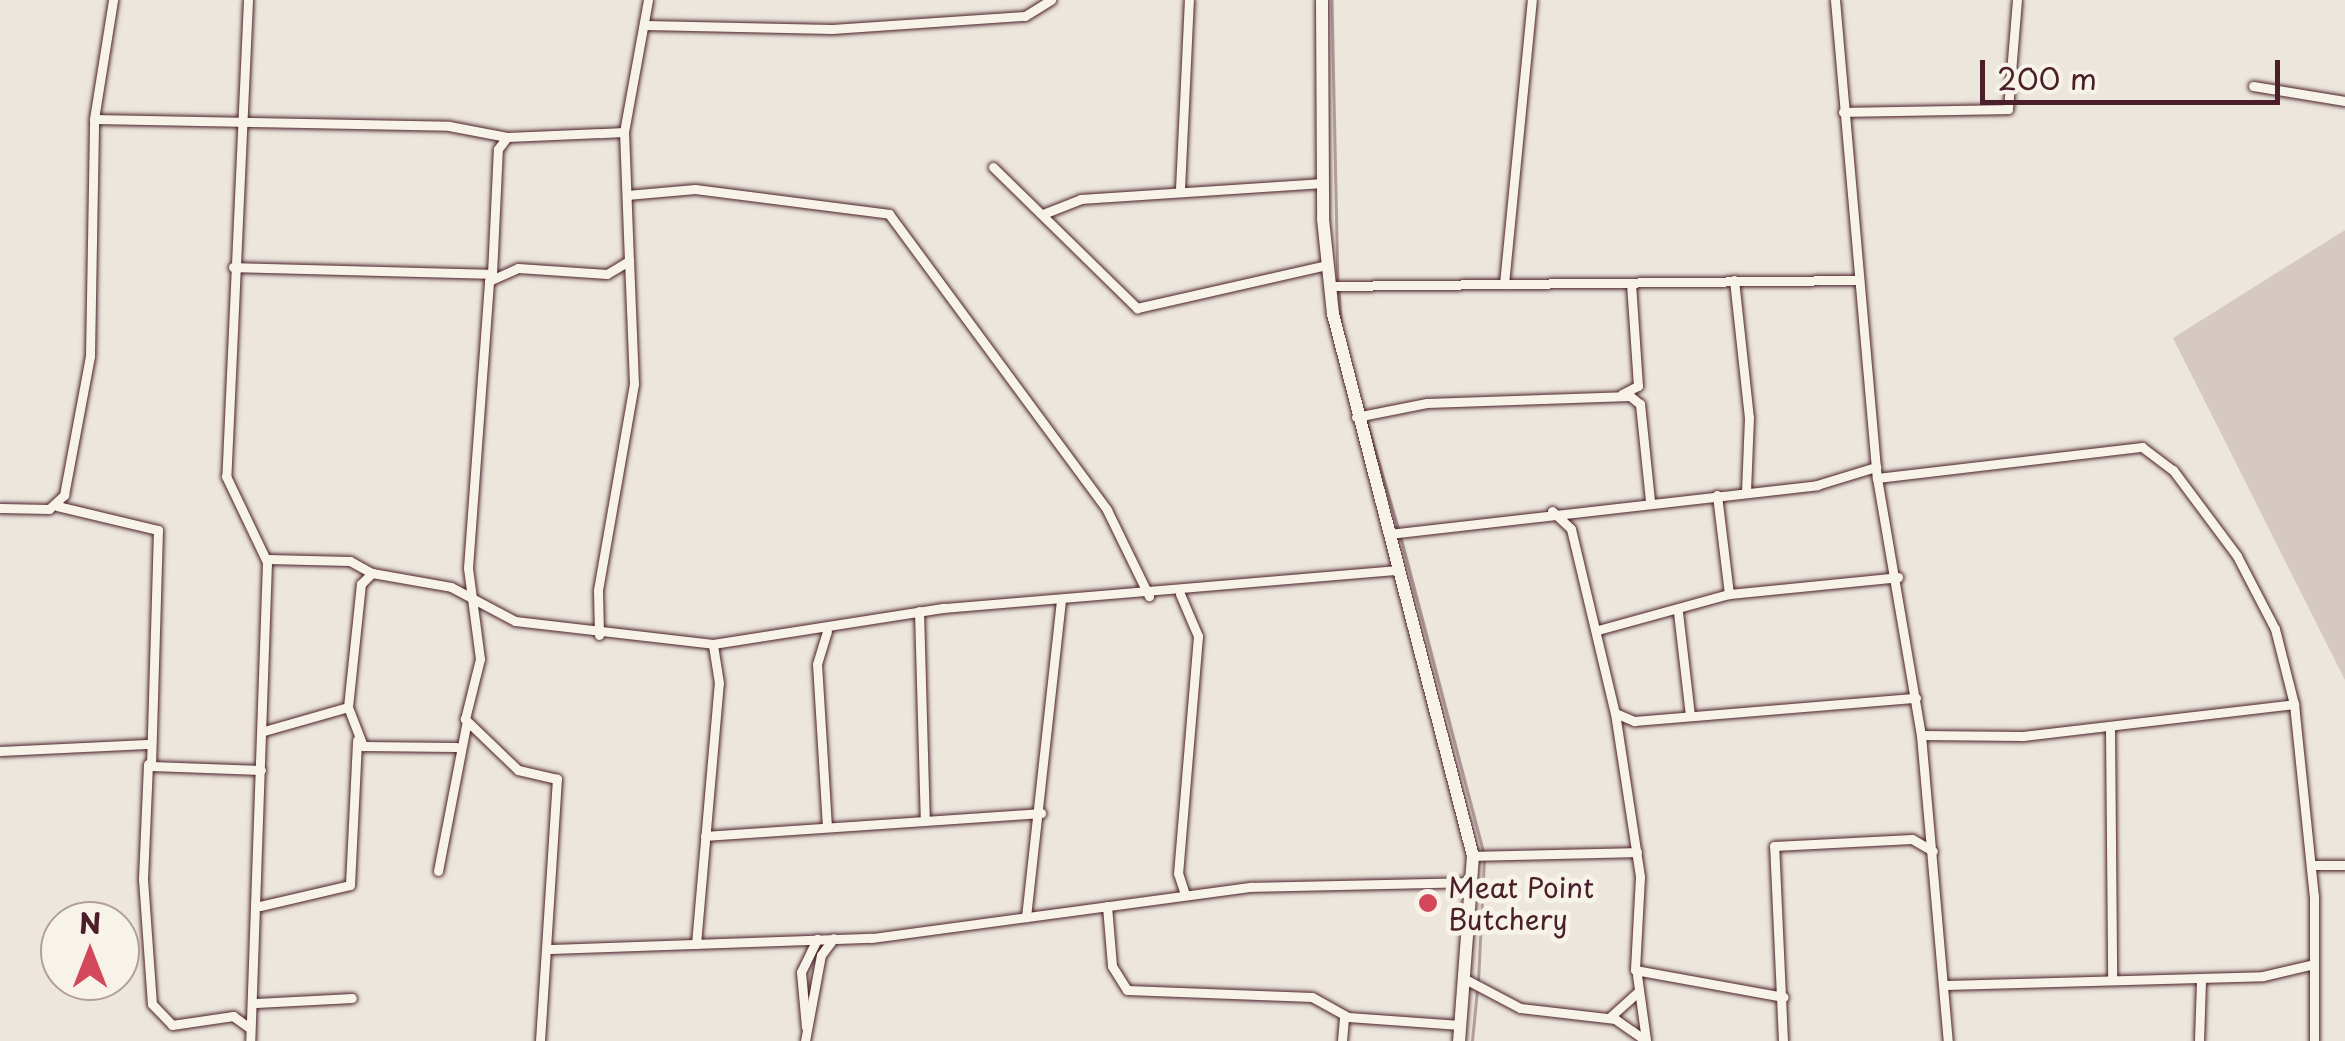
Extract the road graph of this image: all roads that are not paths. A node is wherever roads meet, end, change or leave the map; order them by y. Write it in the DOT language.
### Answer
graph roads {
  1 [pos="112,0"];
  2 [pos="248,0"];
  3 [pos="648,0"];
  4 [pos="1051,0"];
  5 [pos="1189,0"];
  6 [pos="1322,0"];
  7 [pos="1532,0"];
  8 [pos="1835,0"];
  9 [pos="2017,0"];
  10 [pos="645,25"];
  11 [pos="2253,86"];
  12 [pos="2345,100"];
  13 [pos="1842,112"];
  14 [pos="94,119"];
  15 [pos="240,127"];
  16 [pos="624,132"];
  17 [pos="508,138"];
  18 [pos="993,167"];
  19 [pos="626,173"];
  20 [pos="1322,183"];
  21 [pos="642,189"];
  22 [pos="1180,190"];
  23 [pos="627,195"];
  24 [pos="1043,214"];
  25 [pos="629,261"];
  26 [pos="1326,266"];
  27 [pos="234,267"];
  28 [pos="492,274"];
  29 [pos="1734,280"];
  30 [pos="1858,280"];
  31 [pos="1631,283"];
  32 [pos="1504,284"];
  33 [pos="1329,286"];
  34 [pos="1638,386"];
  35 [pos="1619,394"];
  36 [pos="1639,400"];
  37 [pos="1356,417"];
  38 [pos="1877,473"];
  39 [pos="1746,491"];
  40 [pos="1717,494"];
  41 [pos="1650,500"];
  42 [pos="57,506"];
  43 [pos="0,508"];
  44 [pos="1578,508"];
  45 [pos="1552,511"];
  46 [pos="1571,529"];
  47 [pos="1389,534"];
  48 [pos="267,559"];
  49 [pos="468,568"];
  50 [pos="1399,570"];
  51 [pos="372,574"];
  52 [pos="1898,577"];
  53 [pos="452,587"];
  54 [pos="1180,594"];
  55 [pos="1729,594"];
  56 [pos="1150,596"];
  57 [pos="1061,602"];
  58 [pos="476,603"];
  59 [pos="918,611"];
  60 [pos="1678,612"];
  61 [pos="1598,630"];
  62 [pos="827,631"];
  63 [pos="599,636"];
  64 [pos="713,644"];
  65 [pos="1916,698"];
  66 [pos="2294,704"];
  67 [pos="348,707"];
  68 [pos="1615,714"];
  69 [pos="1690,715"];
  70 [pos="466,725"];
  71 [pos="2110,726"];
  72 [pos="264,731"];
  73 [pos="1921,735"];
  74 [pos="358,740"];
  75 [pos="147,744"];
  76 [pos="456,746"];
  77 [pos="0,750"];
  78 [pos="147,757"];
  79 [pos="261,770"];
  80 [pos="163,773"];
  81 [pos="150,789"];
  82 [pos="1042,813"];
  83 [pos="925,820"];
  84 [pos="827,827"];
  85 [pos="704,836"];
  86 [pos="1934,851"];
  87 [pos="1637,852"];
  88 [pos="1473,856"];
  89 [pos="2312,865"];
  90 [pos="2345,865"];
  91 [pos="438,870"];
  92 [pos="1475,882"];
  93 [pos="1185,894"];
  94 [pos="260,906"];
  95 [pos="1107,906"];
  96 [pos="1026,916"];
  97 [pos="834,938"];
  98 [pos="817,939"];
  99 [pos="696,944"];
  100 [pos="550,949"];
  101 [pos="2314,964"];
  102 [pos="2299,973"];
  103 [pos="1638,975"];
  104 [pos="1467,980"];
  105 [pos="2112,980"];
  106 [pos="2201,980"];
  107 [pos="2314,981"];
  108 [pos="1946,985"];
  109 [pos="1638,992"];
  110 [pos="1784,997"];
  111 [pos="352,998"];
  112 [pos="256,1002"];
  113 [pos="1610,1017"];
  114 [pos="1344,1018"];
  115 [pos="1460,1025"];
  116 [pos="248,1027"];
  117 [pos="806,1038"];
  118 [pos="2201,1039"];
  119 [pos="1646,1040"];
  120 [pos="250,1041"];
  121 [pos="540,1041"];
  122 [pos="1342,1041"];
  123 [pos="1459,1041"];
  124 [pos="1783,1041"];
  125 [pos="1948,1041"];
  126 [pos="2314,1041"];
  1 -- 14 [label="street"];
  2 -- 15 [label="street"];
  3 -- 10 [label="street"];
  4 -- 10 [label="street"];
  5 -- 22 [label="street"];
  6 -- 20 [label="main road"];
  7 -- 32 [label="street"];
  8 -- 13 [label="street"];
  9 -- 13 [label="street"];
  10 -- 16 [label="street"];
  11 -- 12 [label="street"];
  13 -- 30 [label="street"];
  14 -- 15 [label="street"];
  14 -- 42 [label="street"];
  15 -- 17 [label="street"];
  15 -- 27 [label="street"];
  16 -- 17 [label="street"];
  16 -- 19 [label="street"];
  17 -- 28 [label="street"];
  18 -- 24 [label="street"];
  19 -- 21 [label="street"];
  19 -- 23 [label="street"];
  20 -- 22 [label="street"];
  20 -- 26 [label="main road"];
  21 -- 23 [label="street"];
  21 -- 56 [label="street"];
  22 -- 24 [label="street"];
  23 -- 25 [label="street"];
  24 -- 26 [label="street"];
  25 -- 28 [label="street"];
  25 -- 63 [label="street"];
  26 -- 33 [label="main road"];
  27 -- 28 [label="street"];
  27 -- 48 [label="street"];
  28 -- 49 [label="street"];
  29 -- 30 [label="street"];
  29 -- 31 [label="street"];
  29 -- 39 [label="street"];
  30 -- 38 [label="street"];
  31 -- 32 [label="street"];
  31 -- 34 [label="street"];
  32 -- 33 [label="street"];
  33 -- 37 [label="main road"];
  34 -- 35 [label="street"];
  34 -- 36 [label="street"];
  35 -- 36 [label="street"];
  35 -- 37 [label="street"];
  36 -- 41 [label="street"];
  37 -- 47 [label="main road"];
  38 -- 39 [label="street"];
  38 -- 52 [label="street"];
  38 -- 66 [label="street"];
  39 -- 40 [label="street"];
  40 -- 41 [label="street"];
  40 -- 55 [label="street"];
  41 -- 44 [label="street"];
  42 -- 43 [label="street"];
  42 -- 75 [label="street"];
  44 -- 45 [label="street"];
  44 -- 46 [label="street"];
  45 -- 46 [label="street"];
  45 -- 47 [label="street"];
  46 -- 61 [label="street"];
  47 -- 50 [label="main road"];
  48 -- 51 [label="street"];
  48 -- 72 [label="street"];
  49 -- 53 [label="street"];
  49 -- 58 [label="street"];
  50 -- 54 [label="street"];
  50 -- 88 [label="main road"];
  51 -- 53 [label="street"];
  51 -- 67 [label="street"];
  52 -- 55 [label="street"];
  52 -- 65 [label="street"];
  53 -- 58 [label="street"];
  54 -- 56 [label="street"];
  54 -- 93 [label="street"];
  55 -- 60 [label="street"];
  56 -- 57 [label="street"];
  57 -- 59 [label="street"];
  57 -- 82 [label="street"];
  58 -- 63 [label="street"];
  58 -- 70 [label="street"];
  59 -- 62 [label="street"];
  59 -- 83 [label="street"];
  60 -- 61 [label="street"];
  60 -- 69 [label="street"];
  61 -- 68 [label="street"];
  62 -- 64 [label="street"];
  62 -- 84 [label="street"];
  63 -- 64 [label="street"];
  64 -- 85 [label="street"];
  65 -- 69 [label="street"];
  65 -- 73 [label="street"];
  66 -- 71 [label="street"];
  66 -- 89 [label="street"];
  67 -- 72 [label="street"];
  67 -- 74 [label="street"];
  68 -- 69 [label="street"];
  68 -- 87 [label="street"];
  70 -- 76 [label="street"];
  70 -- 100 [label="street"];
  71 -- 73 [label="street"];
  71 -- 105 [label="street"];
  72 -- 79 [label="street"];
  73 -- 86 [label="street"];
  74 -- 76 [label="street"];
  74 -- 94 [label="street"];
  75 -- 77 [label="street"];
  75 -- 78 [label="street"];
  76 -- 91 [label="street"];
  78 -- 80 [label="street"];
  78 -- 81 [label="street"];
  79 -- 80 [label="street"];
  79 -- 94 [label="street"];
  80 -- 81 [label="street"];
  81 -- 116 [label="street"];
  82 -- 83 [label="street"];
  82 -- 96 [label="street"];
  83 -- 84 [label="street"];
  84 -- 85 [label="street"];
  85 -- 99 [label="street"];
  86 -- 108 [label="street"];
  86 -- 110 [label="street"];
  87 -- 88 [label="street"];
  87 -- 103 [label="street"];
  88 -- 92 [label="main road"];
  89 -- 90 [label="street"];
  89 -- 101 [label="street"];
  92 -- 93 [label="street"];
  92 -- 104 [label="main road"];
  93 -- 95 [label="street"];
  94 -- 112 [label="street"];
  95 -- 96 [label="street"];
  95 -- 115 [label="street"];
  96 -- 97 [label="street"];
  97 -- 98 [label="street"];
  97 -- 117 [label="street"];
  98 -- 99 [label="street"];
  98 -- 117 [label="street"];
  99 -- 100 [label="street"];
  100 -- 121 [label="street"];
  101 -- 102 [label="street"];
  101 -- 107 [label="street"];
  102 -- 106 [label="street"];
  102 -- 107 [label="street"];
  103 -- 109 [label="street"];
  103 -- 110 [label="street"];
  104 -- 113 [label="street"];
  104 -- 115 [label="main road"];
  105 -- 106 [label="street"];
  105 -- 108 [label="street"];
  106 -- 118 [label="street"];
  107 -- 126 [label="street"];
  108 -- 125 [label="street"];
  109 -- 113 [label="street"];
  109 -- 119 [label="street"];
  110 -- 124 [label="street"];
  111 -- 112 [label="street"];
  112 -- 116 [label="street"];
  113 -- 119 [label="street"];
  114 -- 122 [label="street"];
  115 -- 123 [label="main road"];
  116 -- 120 [label="street"];
}
